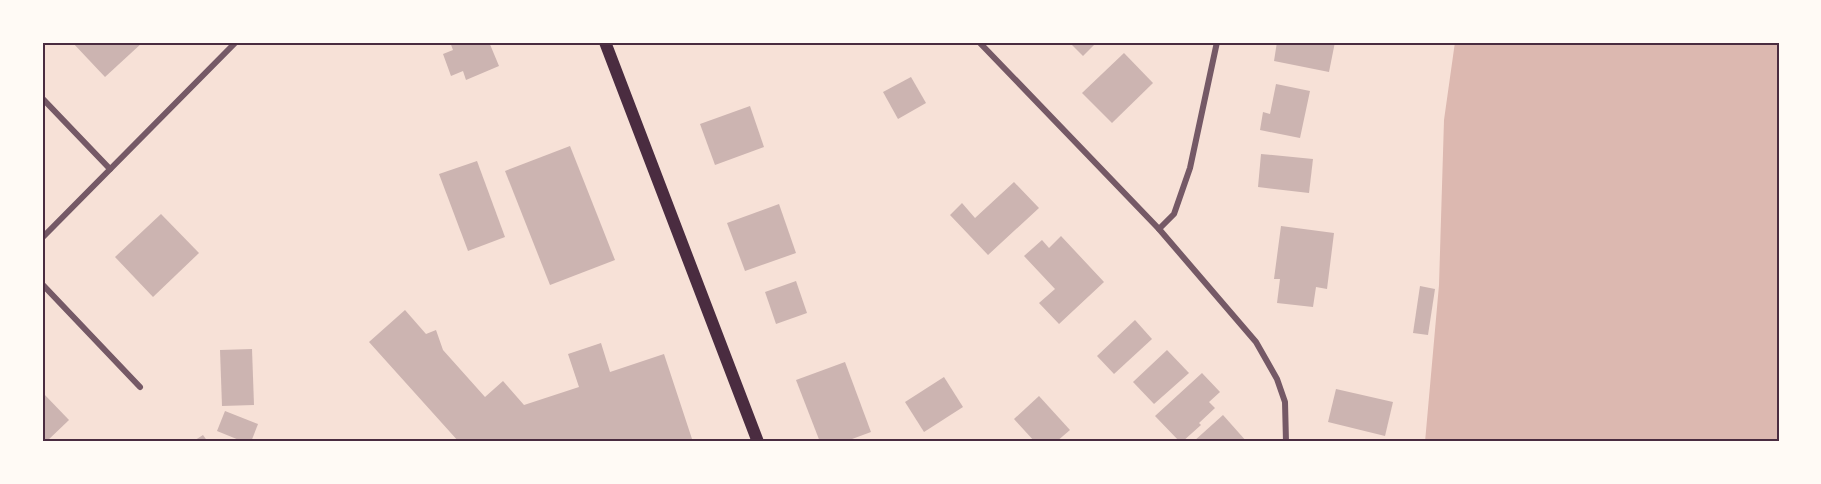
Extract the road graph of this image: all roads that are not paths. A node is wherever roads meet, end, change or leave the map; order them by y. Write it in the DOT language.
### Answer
graph roads {
  1 [pos="236,42"];
  2 [pos="606,42"];
  3 [pos="979,42"];
  4 [pos="1217,42"];
  5 [pos="42,98"];
  6 [pos="110,169"];
  7 [pos="1159,229"];
  8 [pos="42,238"];
  9 [pos="42,284"];
  10 [pos="140,387"];
  11 [pos="758,442"];
  12 [pos="1286,442"];
  1 -- 6 [label="street"];
  2 -- 11 [label="main road"];
  3 -- 7 [label="street"];
  4 -- 7 [label="street"];
  5 -- 6 [label="street"];
  6 -- 8 [label="street"];
  7 -- 12 [label="street"];
  9 -- 10 [label="street"];
}
